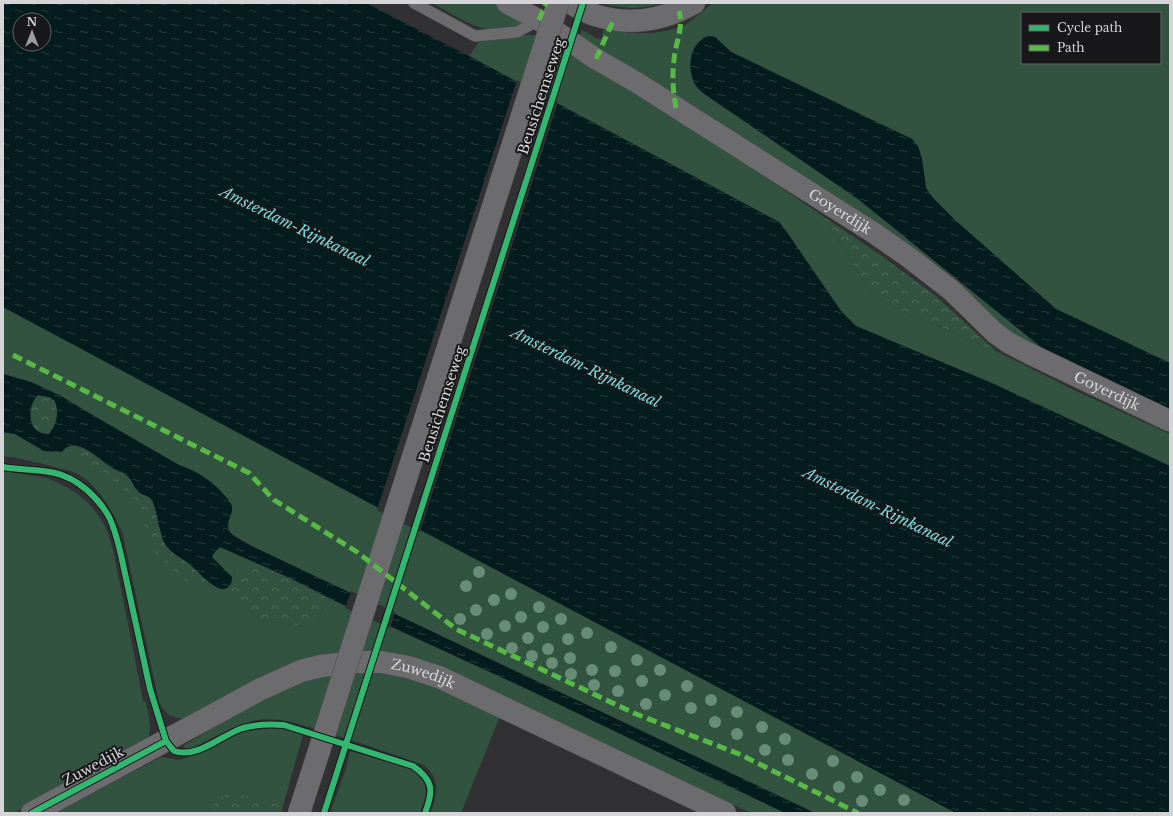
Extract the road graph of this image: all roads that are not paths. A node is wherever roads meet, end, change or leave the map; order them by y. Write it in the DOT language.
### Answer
graph roads {
  1 [pos="414,3"];
  2 [pos="507,3"];
  3 [pos="558,3"];
  4 [pos="570,3"];
  5 [pos="694,3"];
  6 [pos="539,20"];
  7 [pos="1170,421"];
  8 [pos="32,813"];
  9 [pos="299,813"];
  10 [pos="725,813"];
  1 -- 6 [label="lane"];
  2 -- 6 [label="street, Goyerdijk"];
  3 -- 9 [label="street, Beusichemseweg, bridge"];
  4 -- 5 [label="street"];
  6 -- 7 [label="street, Goyerdijk"];
  8 -- 10 [label="street, Zuwedijk"];
}
